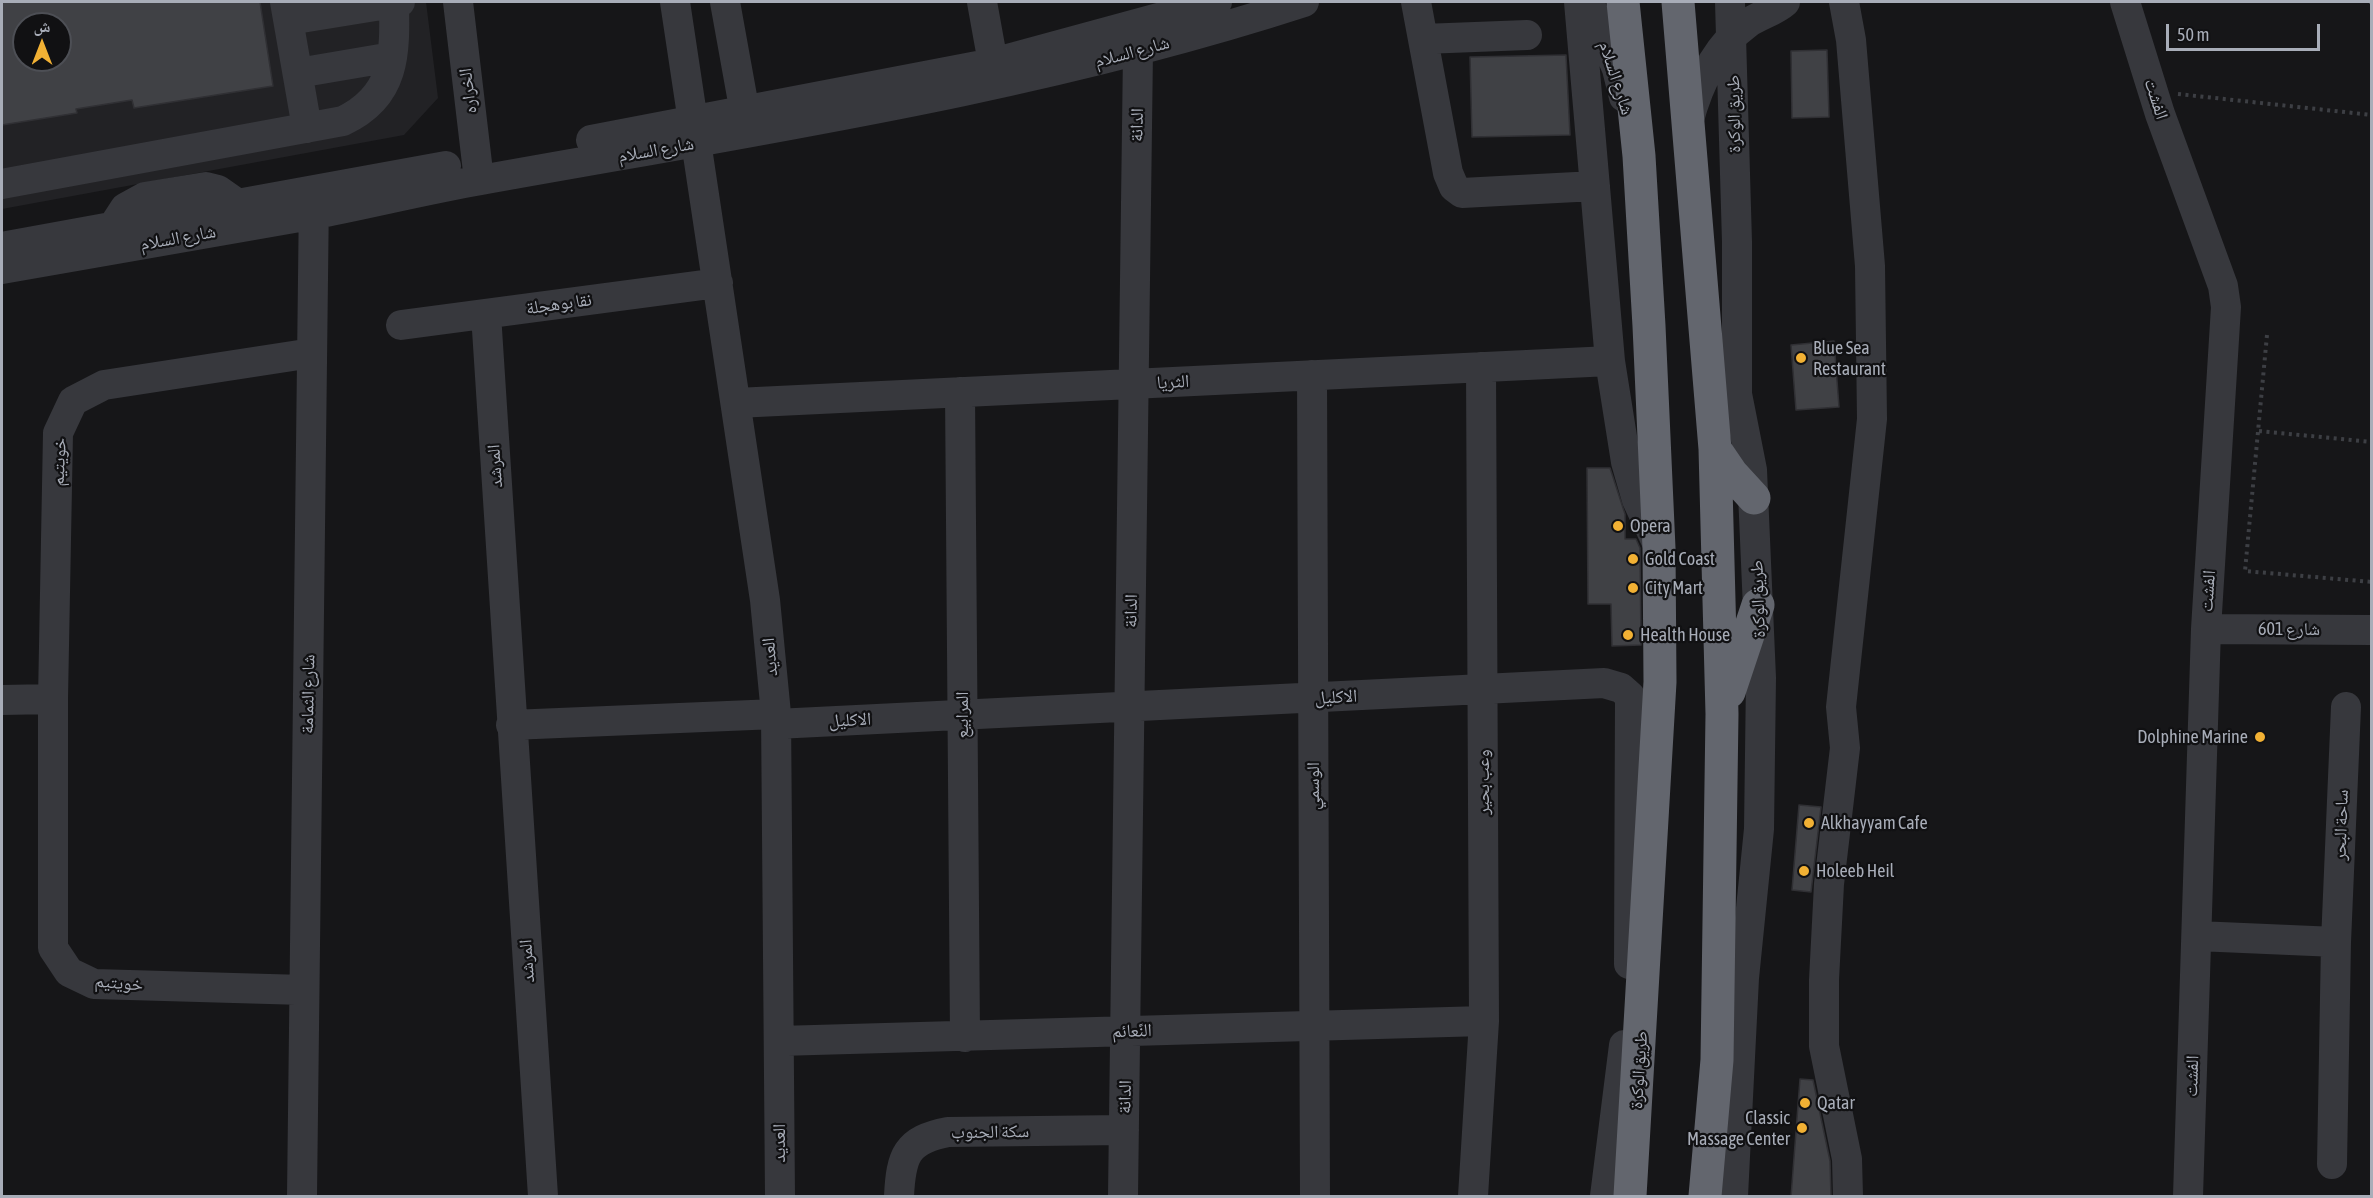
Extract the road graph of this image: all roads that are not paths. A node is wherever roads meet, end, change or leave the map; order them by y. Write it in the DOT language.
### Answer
graph roads {
  1 [pos="397,2"];
  2 [pos="458,2"];
  3 [pos="675,2"];
  4 [pos="725,2"];
  5 [pos="982,2"];
  6 [pos="1217,2"];
  7 [pos="1304,2"];
  8 [pos="1416,2"];
  9 [pos="1580,2"];
  10 [pos="1589,2"];
  11 [pos="1623,2"];
  12 [pos="1678,2"];
  13 [pos="1730,2"];
  14 [pos="1844,2"];
  15 [pos="2125,2"];
  16 [pos="1780,3"];
  17 [pos="287,11"];
  18 [pos="1140,25"];
  19 [pos="1527,35"];
  20 [pos="1732,37"];
  21 [pos="1423,39"];
  22 [pos="392,57"];
  23 [pos="993,63"];
  24 [pos="298,73"];
  25 [pos="745,113"];
  26 [pos="1687,126"];
  27 [pos="307,128"];
  28 [pos="695,133"];
  29 [pos="1639,156"];
  30 [pos="478,170"];
  31 [pos="2,184"];
  32 [pos="1595,186"];
  33 [pos="314,203"];
  34 [pos="2,248"];
  35 [pos="2,269"];
  36 [pos="718,283"];
  37 [pos="486,314"];
  38 [pos="401,325"];
  39 [pos="312,353"];
  40 [pos="1610,361"];
  41 [pos="1481,367"];
  42 [pos="1312,375"];
  43 [pos="1133,384"];
  44 [pos="960,392"];
  45 [pos="736,403"];
  46 [pos="1715,449"];
  47 [pos="1754,498"];
  48 [pos="1659,548"];
  49 [pos="1758,605"];
  50 [pos="2205,629"];
  51 [pos="2372,630"];
  52 [pos="1482,690"];
  53 [pos="53,699"];
  54 [pos="1313,699"];
  55 [pos="2,700"];
  56 [pos="1129,707"];
  57 [pos="2346,707"];
  58 [pos="1722,714"];
  59 [pos="962,715"];
  60 [pos="776,719"];
  61 [pos="511,725"];
  62 [pos="1654,792"];
  63 [pos="1631,823"];
  64 [pos="2197,936"];
  65 [pos="2336,942"];
  66 [pos="1629,958"];
  67 [pos="304,990"];
  68 [pos="1484,1021"];
  69 [pos="1314,1026"];
  70 [pos="1125,1031"];
  71 [pos="965,1037"];
  72 [pos="779,1041"];
  73 [pos="1124,1130"];
  74 [pos="2332,1164"];
  75 [pos="302,1197"];
  76 [pos="543,1197"];
  77 [pos="780,1197"];
  78 [pos="899,1197"];
  79 [pos="1123,1197"];
  80 [pos="1315,1197"];
  81 [pos="1473,1197"];
  82 [pos="1605,1197"];
  83 [pos="1630,1197"];
  84 [pos="1705,1197"];
  85 [pos="1733,1197"];
  86 [pos="1848,1197"];
  87 [pos="2188,1197"];
  1 -- 17 [label="street"];
  1 -- 22 [label="street"];
  2 -- 30 [label="street, الخراره"];
  3 -- 28 [label="street, العديد"];
  4 -- 25 [label="street"];
  5 -- 23 [label="street"];
  6 -- 18 [label="street, شارع السلام"];
  7 -- 18 [label="street, شارع السلام"];
  8 -- 21 [label="street"];
  9 -- 32 [label="street, طريق الوكرة"];
  10 -- 29 [label="street, شارع السلام"];
  11 -- 29 [label="highway, طريق الوكرة"];
  12 -- 26 [label="highway"];
  13 -- 20 [label="street, طريق الوكرة"];
  14 -- 86 [label="street"];
  15 -- 50 [label="street, الفشت"];
  16 -- 20 [label="street"];
  17 -- 24 [label="street"];
  18 -- 23 [label="street, شارع السلام"];
  18 -- 28 [label="street, شارع السلام"];
  18 -- 43 [label="street, الدانة"];
  19 -- 21 [label="street"];
  20 -- 26 [label="street"];
  20 -- 47 [label="street, طريق الوكرة"];
  21 -- 32 [label="street"];
  22 -- 24 [label="street"];
  22 -- 27 [label="street"];
  23 -- 25 [label="street, شارع السلام"];
  24 -- 27 [label="street"];
  25 -- 28 [label="street, شارع السلام"];
  26 -- 46 [label="highway"];
  27 -- 31 [label="street"];
  28 -- 30 [label="street, شارع السلام"];
  28 -- 36 [label="street, العديد"];
  29 -- 48 [label="highway, طريق الوكرة"];
  30 -- 33 [label="street, شارع السلام"];
  32 -- 40 [label="street, طريق الوكرة"];
  33 -- 34 [label="street, شارع السلام"];
  33 -- 35 [label="street, شارع السلام"];
  33 -- 39 [label="street, شارع الثمامة"];
  36 -- 37 [label="street, نقا بوهجلة"];
  36 -- 45 [label="street, العديد"];
  37 -- 38 [label="street, نقا بوهجلة"];
  37 -- 61 [label="street, المرشد"];
  39 -- 53 [label="street, خويتيم"];
  39 -- 67 [label="street, شارع الثمامة"];
  40 -- 41 [label="street, الثريا"];
  40 -- 48 [label="street, طريق الوكرة"];
  41 -- 42 [label="street, الثريا"];
  41 -- 52 [label="street, وعب بحير"];
  42 -- 43 [label="street, الثريا"];
  42 -- 54 [label="street, الوسمي"];
  43 -- 44 [label="street, الثريا"];
  43 -- 56 [label="street, الدانة"];
  44 -- 45 [label="street, الثريا"];
  44 -- 59 [label="street, المرابيع"];
  45 -- 60 [label="street, العديد"];
  46 -- 47 [label="highway"];
  46 -- 58 [label="highway"];
  47 -- 49 [label="street, طريق الوكرة"];
  48 -- 62 [label="highway, طريق الوكرة"];
  49 -- 58 [label="highway"];
  49 -- 85 [label="street, طريق الوكرة"];
  50 -- 51 [label="street, شارع 601"];
  50 -- 64 [label="street, الفشت"];
  52 -- 54 [label="street, الاكليل"];
  52 -- 63 [label="street, الاكليل"];
  52 -- 68 [label="street, وعب بحير"];
  53 -- 55 [label="street"];
  53 -- 67 [label="street, خويتيم"];
  54 -- 56 [label="street, الاكليل"];
  54 -- 69 [label="street, الوسمي"];
  56 -- 59 [label="street, الاكليل"];
  56 -- 70 [label="street, الدانة"];
  57 -- 65 [label="street, ساحة البحر"];
  58 -- 84 [label="highway"];
  59 -- 60 [label="street, الاكليل"];
  59 -- 71 [label="street, المرابيع"];
  60 -- 61 [label="street"];
  60 -- 72 [label="street, العديد"];
  61 -- 76 [label="street, المرشد"];
  62 -- 63 [label="highway"];
  62 -- 83 [label="highway, طريق الوكرة"];
  63 -- 66 [label="street, الاكليل"];
  64 -- 65 [label="street"];
  64 -- 87 [label="street, الفشت"];
  65 -- 74 [label="street, ساحة البحر"];
  66 -- 82 [label="street, طريق الوكرة"];
  67 -- 75 [label="street, شارع الثمامة"];
  68 -- 69 [label="street, النًعائم"];
  68 -- 81 [label="street, وعب بحير"];
  69 -- 70 [label="street, النًعائم"];
  69 -- 80 [label="street, الوسمي"];
  70 -- 71 [label="street, النًعائم"];
  70 -- 73 [label="street, الدانة"];
  71 -- 72 [label="street, النًعائم"];
  72 -- 77 [label="street, العديد"];
  73 -- 78 [label="street, سكة الجنوب"];
  73 -- 79 [label="street, الدانة"];
}
